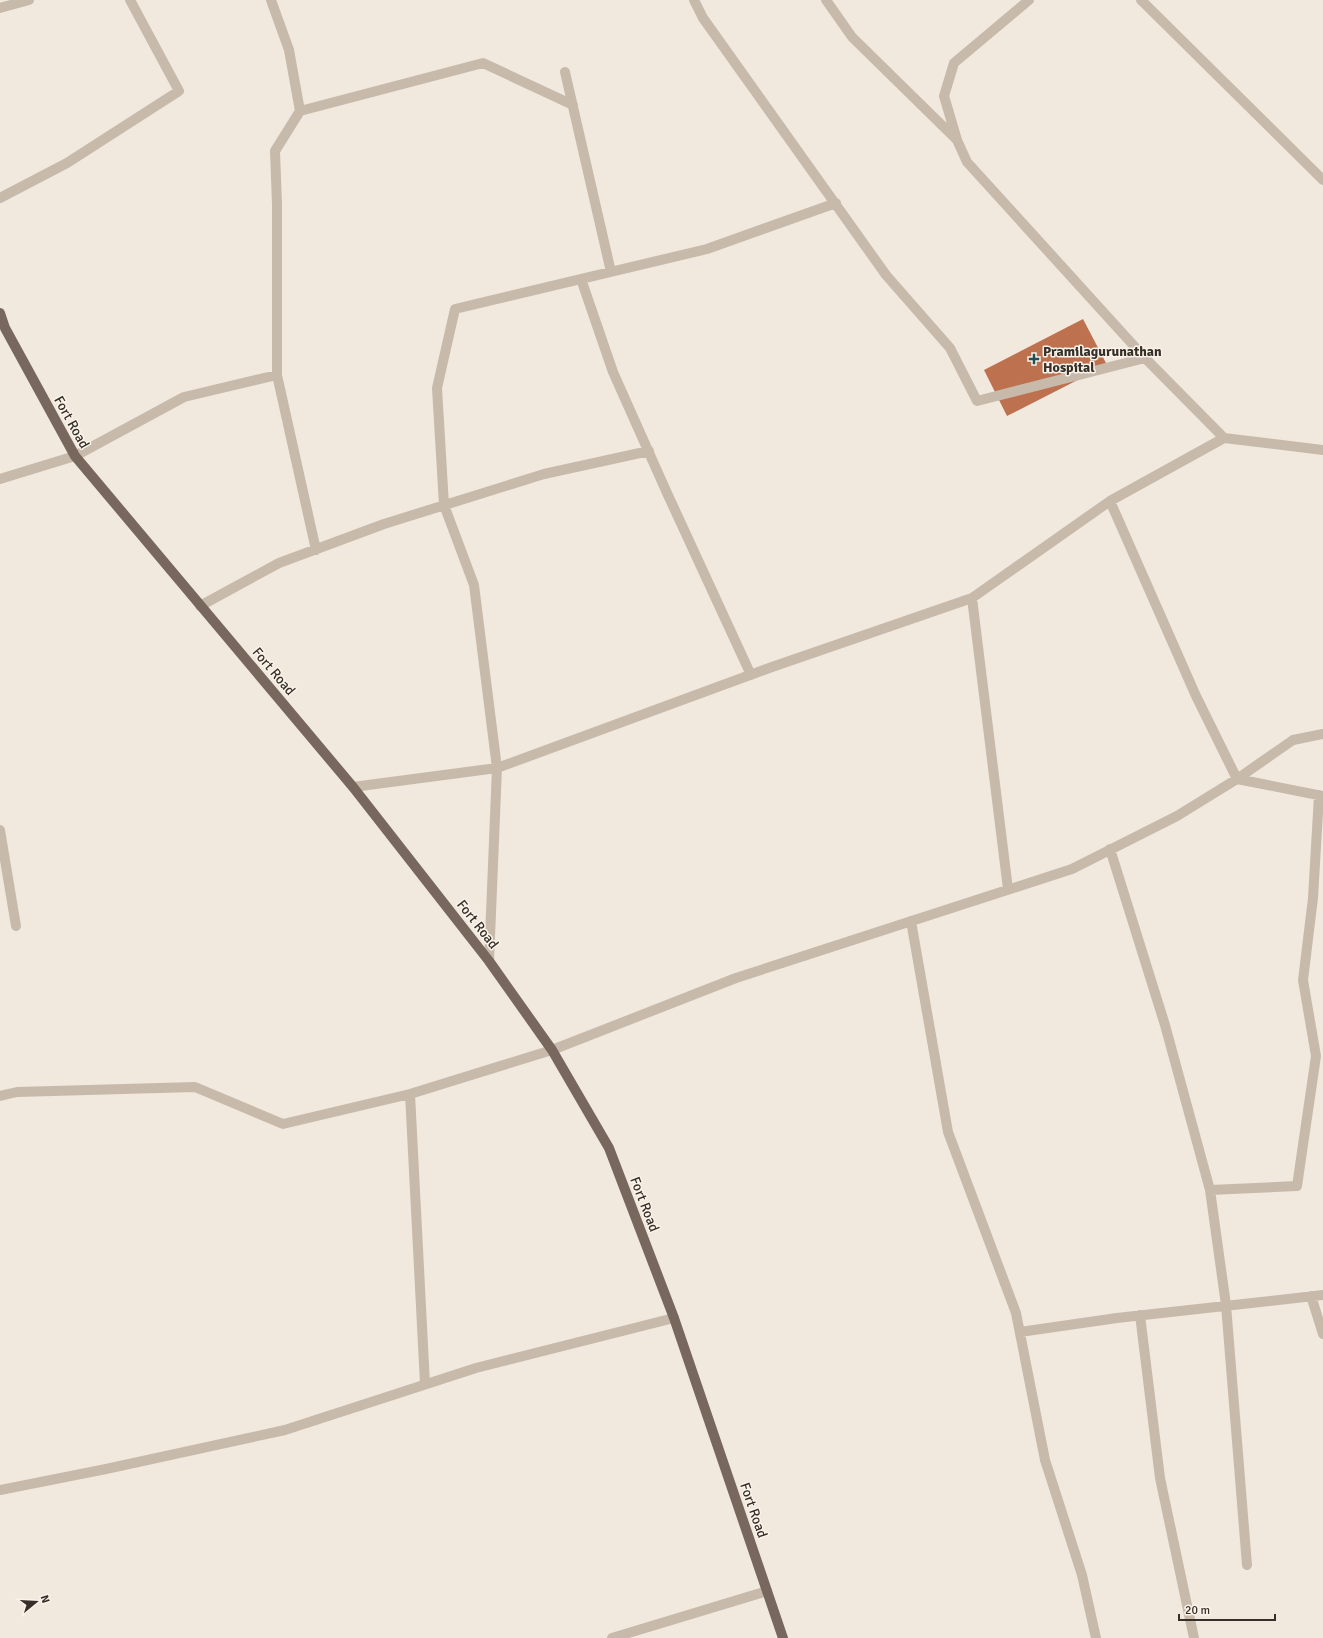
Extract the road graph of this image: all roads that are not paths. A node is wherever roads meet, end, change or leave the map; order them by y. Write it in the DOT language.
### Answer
graph roads {
  1 [pos="29,0"];
  2 [pos="130,0"];
  3 [pos="271,0"];
  4 [pos="694,0"];
  5 [pos="826,0"];
  6 [pos="1029,0"];
  7 [pos="1141,0"];
  8 [pos="0,8"];
  9 [pos="565,72"];
  10 [pos="573,105"];
  11 [pos="300,111"];
  12 [pos="957,140"];
  13 [pos="1323,180"];
  14 [pos="0,198"];
  15 [pos="836,203"];
  16 [pos="611,272"];
  17 [pos="581,279"];
  18 [pos="0,313"];
  19 [pos="1145,358"];
  20 [pos="277,375"];
  21 [pos="1224,438"];
  22 [pos="1323,450"];
  23 [pos="648,451"];
  24 [pos="75,456"];
  25 [pos="0,479"];
  26 [pos="1110,501"];
  27 [pos="444,505"];
  28 [pos="316,550"];
  29 [pos="972,598"];
  30 [pos="200,606"];
  31 [pos="751,675"];
  32 [pos="1323,734"];
  33 [pos="497,768"];
  34 [pos="1237,779"];
  35 [pos="353,787"];
  36 [pos="1321,795"];
  37 [pos="0,830"];
  38 [pos="1110,849"];
  39 [pos="1008,889"];
  40 [pos="910,921"];
  41 [pos="16,926"];
  42 [pos="489,961"];
  43 [pos="552,1050"];
  44 [pos="410,1094"];
  45 [pos="0,1096"];
  46 [pos="1210,1190"];
  47 [pos="1323,1295"];
  48 [pos="1311,1296"];
  49 [pos="1226,1305"];
  50 [pos="1140,1315"];
  51 [pos="674,1318"];
  52 [pos="1020,1332"];
  53 [pos="1323,1334"];
  54 [pos="425,1384"];
  55 [pos="0,1490"];
  56 [pos="1247,1565"];
  57 [pos="767,1591"];
  58 [pos="612,1638"];
  59 [pos="783,1638"];
  60 [pos="1096,1638"];
  61 [pos="1194,1638"];
  1 -- 8 [label="street"];
  2 -- 14 [label="street"];
  3 -- 11 [label="street"];
  4 -- 15 [label="street"];
  5 -- 12 [label="street"];
  6 -- 12 [label="street"];
  7 -- 13 [label="street"];
  9 -- 10 [label="street"];
  10 -- 11 [label="street"];
  10 -- 16 [label="street"];
  11 -- 20 [label="street"];
  12 -- 19 [label="street"];
  15 -- 16 [label="street"];
  15 -- 19 [label="street"];
  16 -- 17 [label="street"];
  17 -- 23 [label="street"];
  17 -- 27 [label="street"];
  18 -- 24 [label="main road, Fort Road"];
  19 -- 21 [label="street"];
  20 -- 24 [label="street"];
  20 -- 28 [label="street"];
  21 -- 22 [label="street"];
  21 -- 26 [label="street"];
  23 -- 27 [label="street"];
  23 -- 31 [label="street"];
  24 -- 25 [label="street"];
  24 -- 30 [label="main road, Fort Road"];
  26 -- 29 [label="street"];
  26 -- 34 [label="street"];
  27 -- 28 [label="street"];
  27 -- 33 [label="street"];
  28 -- 30 [label="street"];
  29 -- 31 [label="street"];
  29 -- 39 [label="street"];
  30 -- 35 [label="main road, Fort Road"];
  31 -- 33 [label="street"];
  32 -- 34 [label="street"];
  33 -- 35 [label="street"];
  33 -- 42 [label="street"];
  34 -- 36 [label="street"];
  34 -- 38 [label="street"];
  35 -- 42 [label="main road, Fort Road"];
  36 -- 46 [label="street"];
  37 -- 41 [label="street"];
  38 -- 39 [label="street"];
  38 -- 46 [label="street"];
  39 -- 40 [label="street"];
  40 -- 43 [label="street"];
  40 -- 52 [label="street"];
  42 -- 43 [label="main road, Fort Road"];
  43 -- 44 [label="street"];
  43 -- 51 [label="main road, Fort Road"];
  44 -- 45 [label="street"];
  44 -- 54 [label="street"];
  46 -- 49 [label="street"];
  47 -- 48 [label="street"];
  48 -- 49 [label="street"];
  48 -- 53 [label="street"];
  49 -- 50 [label="street"];
  49 -- 56 [label="street"];
  50 -- 52 [label="street"];
  50 -- 61 [label="street"];
  51 -- 54 [label="street"];
  51 -- 57 [label="main road, Fort Road"];
  52 -- 60 [label="street"];
  54 -- 55 [label="street"];
  57 -- 58 [label="street"];
  57 -- 59 [label="main road, Fort Road"];
}
